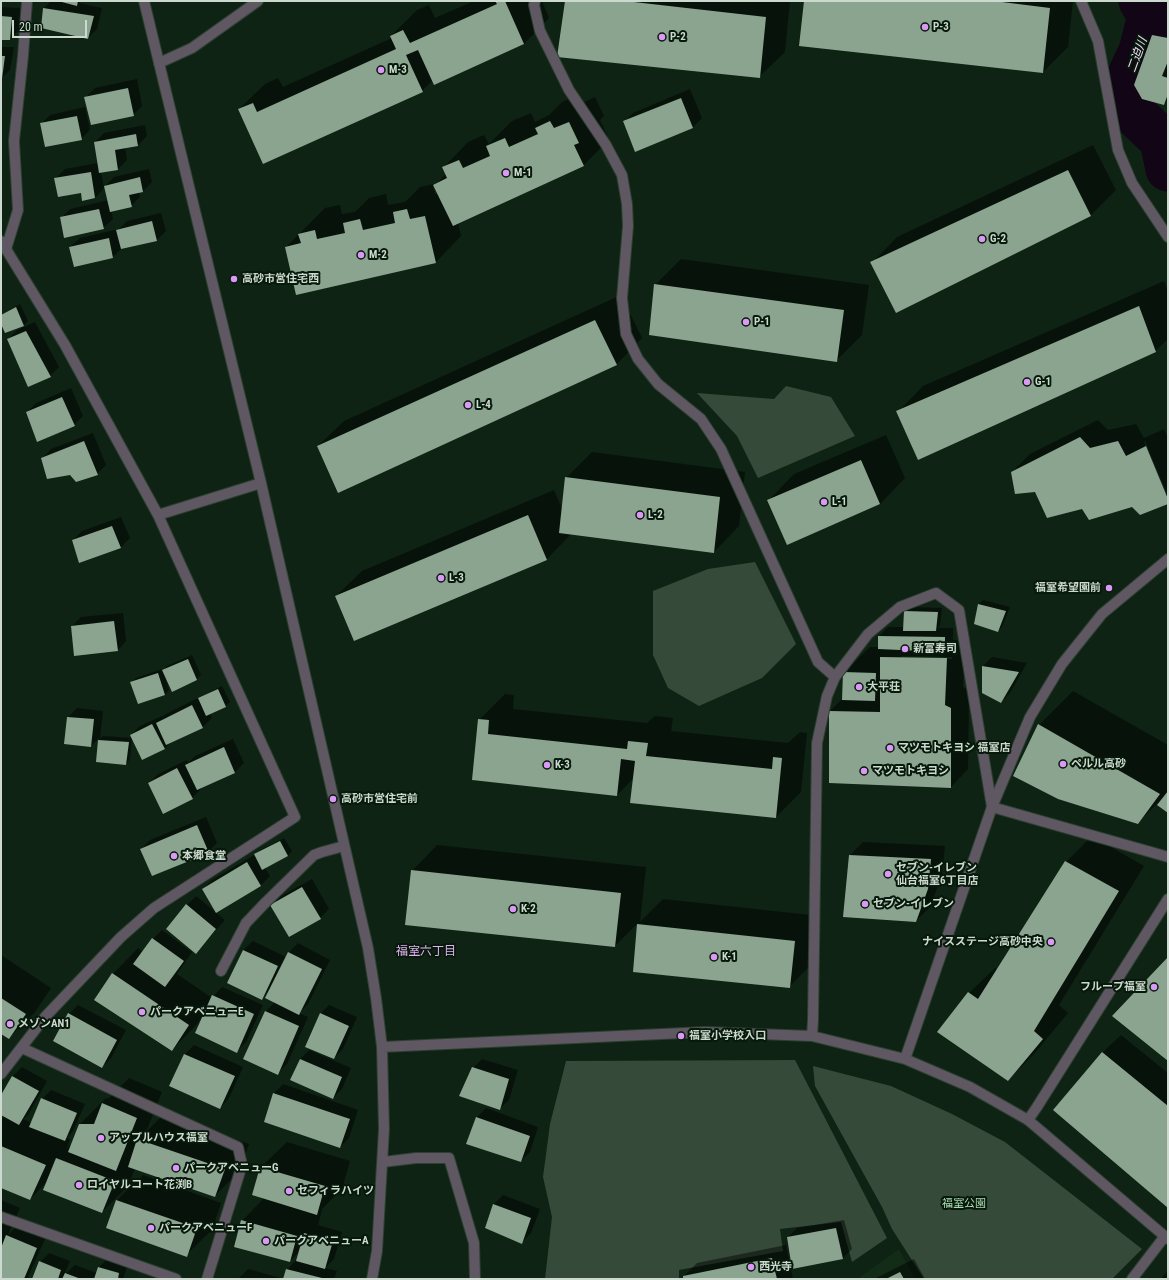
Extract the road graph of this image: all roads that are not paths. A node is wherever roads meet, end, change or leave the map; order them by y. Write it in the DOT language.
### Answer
graph roads {
  1 [pos="27,1"];
  2 [pos="144,1"];
  3 [pos="258,1"];
  4 [pos="535,1"];
  5 [pos="1081,1"];
  6 [pos="159,63"];
  7 [pos="1168,237"];
  8 [pos="3,245"];
  9 [pos="261,483"];
  10 [pos="158,515"];
  11 [pos="1168,559"];
  12 [pos="835,677"];
  13 [pos="992,807"];
  14 [pos="344,846"];
  15 [pos="1168,857"];
  16 [pos="1168,899"];
  17 [pos="221,970"];
  18 [pos="812,1036"];
  19 [pos="382,1047"];
  20 [pos="22,1048"];
  21 [pos="905,1059"];
  22 [pos="1,1074"];
  23 [pos="1028,1120"];
  24 [pos="383,1162"];
  25 [pos="1,1218"];
  26 [pos="1166,1237"];
  27 [pos="176,1279"];
  28 [pos="207,1279"];
  29 [pos="372,1279"];
  30 [pos="475,1279"];
  31 [pos="1132,1279"];
  1 -- 8 [label="street"];
  2 -- 6 [label="street"];
  3 -- 6 [label="street"];
  4 -- 12 [label="street"];
  5 -- 7 [label="street"];
  6 -- 9 [label="street"];
  8 -- 10 [label="street"];
  9 -- 10 [label="street"];
  9 -- 14 [label="street"];
  10 -- 20 [label="street"];
  11 -- 13 [label="street"];
  12 -- 13 [label="street"];
  12 -- 18 [label="street"];
  13 -- 15 [label="street"];
  13 -- 21 [label="street"];
  14 -- 17 [label="street"];
  14 -- 19 [label="street"];
  16 -- 23 [label="street"];
  18 -- 19 [label="street"];
  18 -- 21 [label="street"];
  19 -- 24 [label="street"];
  20 -- 22 [label="street"];
  20 -- 28 [label="street"];
  21 -- 23 [label="street"];
  23 -- 26 [label="street"];
  24 -- 29 [label="street"];
  24 -- 30 [label="street"];
  25 -- 27 [label="street"];
  26 -- 31 [label="street"];
}
